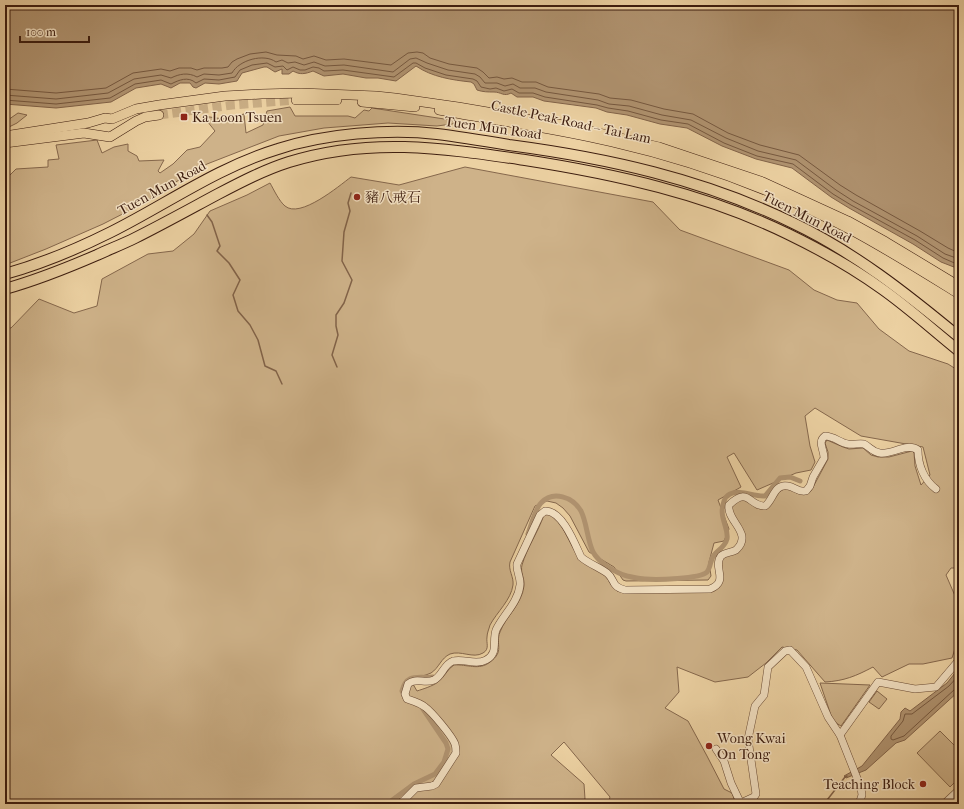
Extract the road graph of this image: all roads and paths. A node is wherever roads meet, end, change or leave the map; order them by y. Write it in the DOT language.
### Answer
graph roads {
  1 [pos="296,100"];
  2 [pos="458,110"];
  3 [pos="159,115"];
  4 [pos="112,119"];
  5 [pos="102,120"];
  6 [pos="116,133"];
  7 [pos="101,135"];
  8 [pos="5,136"];
  9 [pos="5,143"];
  10 [pos="5,274"];
  11 [pos="959,286"];
  12 [pos="5,289"];
  13 [pos="959,294"];
  14 [pos="959,337"];
  15 [pos="959,351"];
  16 [pos="936,489"];
  17 [pos="959,660"];
  18 [pos="840,735"];
  19 [pos="716,749"];
  20 [pos="959,790"];
  21 [pos="741,803"];
  22 [pos="398,804"];
  23 [pos="859,804"];
  24 [pos="944,804"];
  1 -- 2 [label="main road"];
  2 -- 4 [label="main road"];
  2 -- 11 [label="main road, Castle Peak Road – Tai Lam"];
  2 -- 13 [label="main road, Castle Peak Road – Tai Lam"];
  3 -- 6 [label="main road"];
  4 -- 5 [label="main road"];
  4 -- 6 [label="main road"];
  5 -- 7 [label="main road"];
  5 -- 8 [label="main road"];
  6 -- 7 [label="main road"];
  7 -- 9 [label="main road"];
  10 -- 14 [label="highway, Tuen Mun Road"];
  12 -- 15 [label="highway, Tuen Mun Road"];
  16 -- 22 [label="street"];
  17 -- 18 [label="street"];
  18 -- 21 [label="street"];
  18 -- 23 [label="street"];
  19 -- 21 [label="street"];
  20 -- 24 [label="street"];
}
